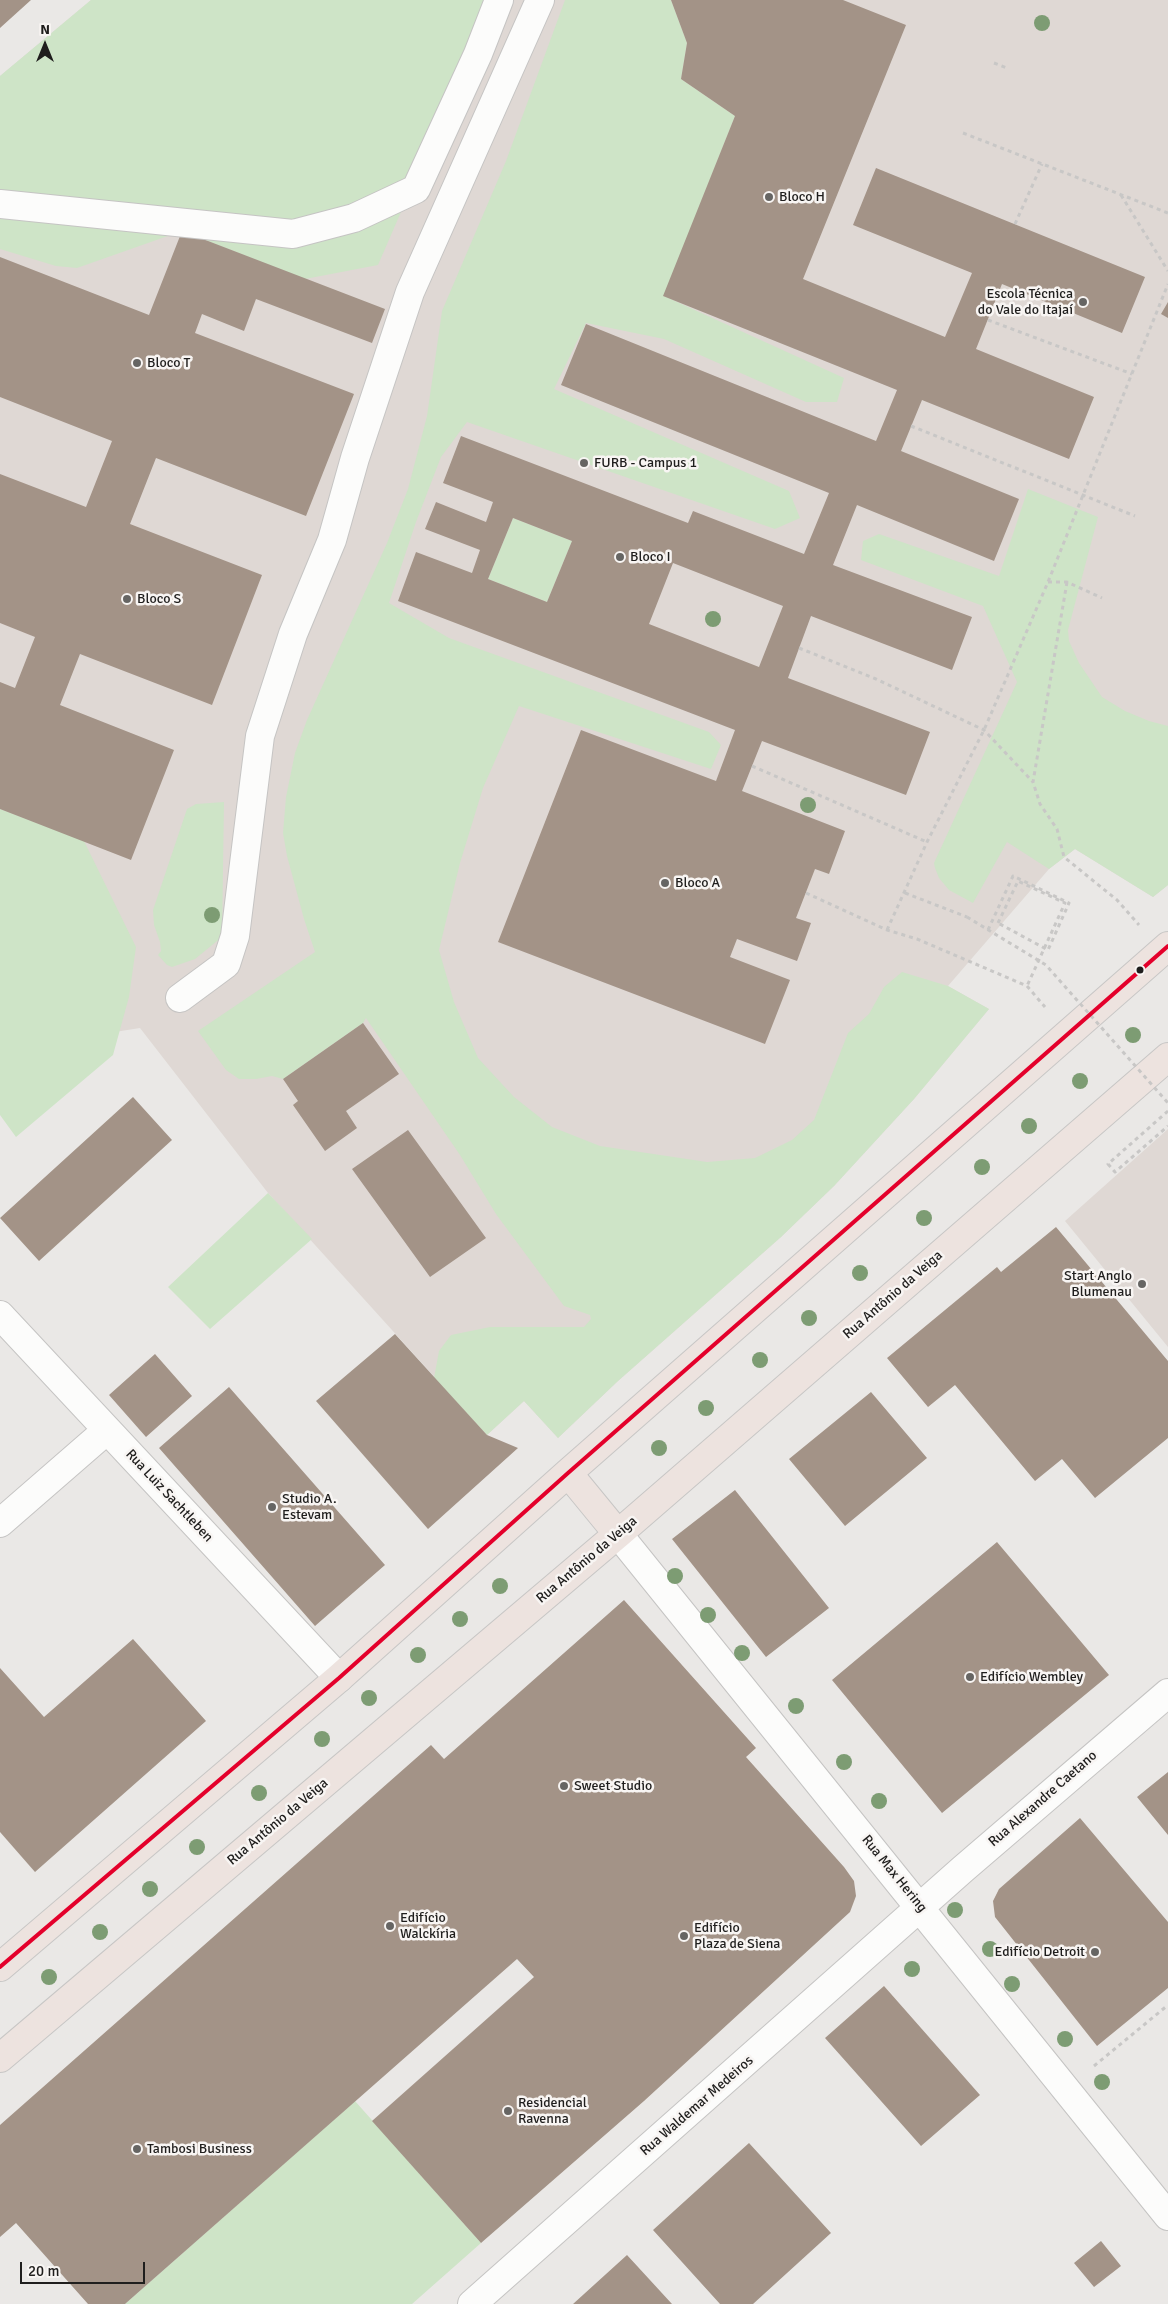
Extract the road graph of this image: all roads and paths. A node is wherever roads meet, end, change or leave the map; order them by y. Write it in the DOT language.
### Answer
graph roads {
  1 [pos="499,0"];
  2 [pos="540,0"];
  3 [pos="994,63"];
  4 [pos="1007,68"];
  5 [pos="963,133"];
  6 [pos="1042,164"];
  7 [pos="1121,194"];
  8 [pos="0,204"];
  9 [pos="1168,213"];
  10 [pos="1015,224"];
  11 [pos="1168,271"];
  12 [pos="1168,284"];
  13 [pos="988,320"];
  14 [pos="1132,374"];
  15 [pos="911,426"];
  16 [pos="1085,494"];
  17 [pos="1135,516"];
  18 [pos="1048,582"];
  19 [pos="1067,582"];
  20 [pos="1102,598"];
  21 [pos="799,648"];
  22 [pos="984,730"];
  23 [pos="752,766"];
  24 [pos="1034,782"];
  25 [pos="927,842"];
  26 [pos="806,893"];
  27 [pos="905,893"];
  28 [pos="1117,900"];
  29 [pos="887,930"];
  30 [pos="988,930"];
  31 [pos="1168,946"];
  32 [pos="180,998"];
  33 [pos="1168,1057"];
  34 [pos="1168,1103"];
  35 [pos="1168,1111"];
  36 [pos="1168,1126"];
  37 [pos="0,1315"];
  38 [pos="107,1430"];
  39 [pos="568,1473"];
  40 [pos="0,1522"];
  41 [pos="618,1534"];
  42 [pos="339,1678"];
  43 [pos="1168,1693"];
  44 [pos="920,1908"];
  45 [pos="0,1967"];
  46 [pos="1168,2005"];
  47 [pos="0,2058"];
  48 [pos="1066,2089"];
  49 [pos="1168,2216"];
  50 [pos="472,2304"];
  1 -- 8 [label="street"];
  2 -- 32 [label="street"];
  3 -- 4 [label="path"];
  5 -- 6 [label="path"];
  6 -- 7 [label="path"];
  6 -- 10 [label="path"];
  7 -- 9 [label="path"];
  7 -- 11 [label="path"];
  12 -- 14 [label="path"];
  13 -- 14 [label="path"];
  14 -- 16 [label="path"];
  15 -- 16 [label="path"];
  16 -- 17 [label="path"];
  16 -- 18 [label="path"];
  18 -- 19 [label="path"];
  18 -- 22 [label="path"];
  19 -- 20 [label="path"];
  19 -- 24 [label="path"];
  21 -- 22 [label="path"];
  22 -- 24 [label="path"];
  22 -- 25 [label="path"];
  23 -- 25 [label="path"];
  24 -- 28 [label="path"];
  25 -- 27 [label="path"];
  26 -- 29 [label="path"];
  27 -- 29 [label="path"];
  27 -- 30 [label="path, bridge"];
  29 -- 30 [label="path, bridge"];
  30 -- 34 [label="path, bridge"];
  31 -- 39 [label="main road"];
  33 -- 41 [label="main road, Rua Antônio da Veiga"];
  35 -- 36 [label="path"];
  37 -- 38 [label="street, Rua Luiz Sachtleben"];
  38 -- 40 [label="street"];
  38 -- 42 [label="street, Rua Luiz Sachtleben"];
  39 -- 41 [label="main road"];
  39 -- 42 [label="main road"];
  41 -- 44 [label="street, Rua Max Hering"];
  41 -- 47 [label="main road, Rua Antônio da Veiga"];
  42 -- 45 [label="main road"];
  43 -- 44 [label="street, Rua Alexandre Caetano"];
  44 -- 48 [label="street, Rua Max Hering"];
  44 -- 50 [label="street, Rua Waldemar Medeiros"];
  46 -- 48 [label="path"];
  48 -- 49 [label="street, Rua Max Hering"];
}
